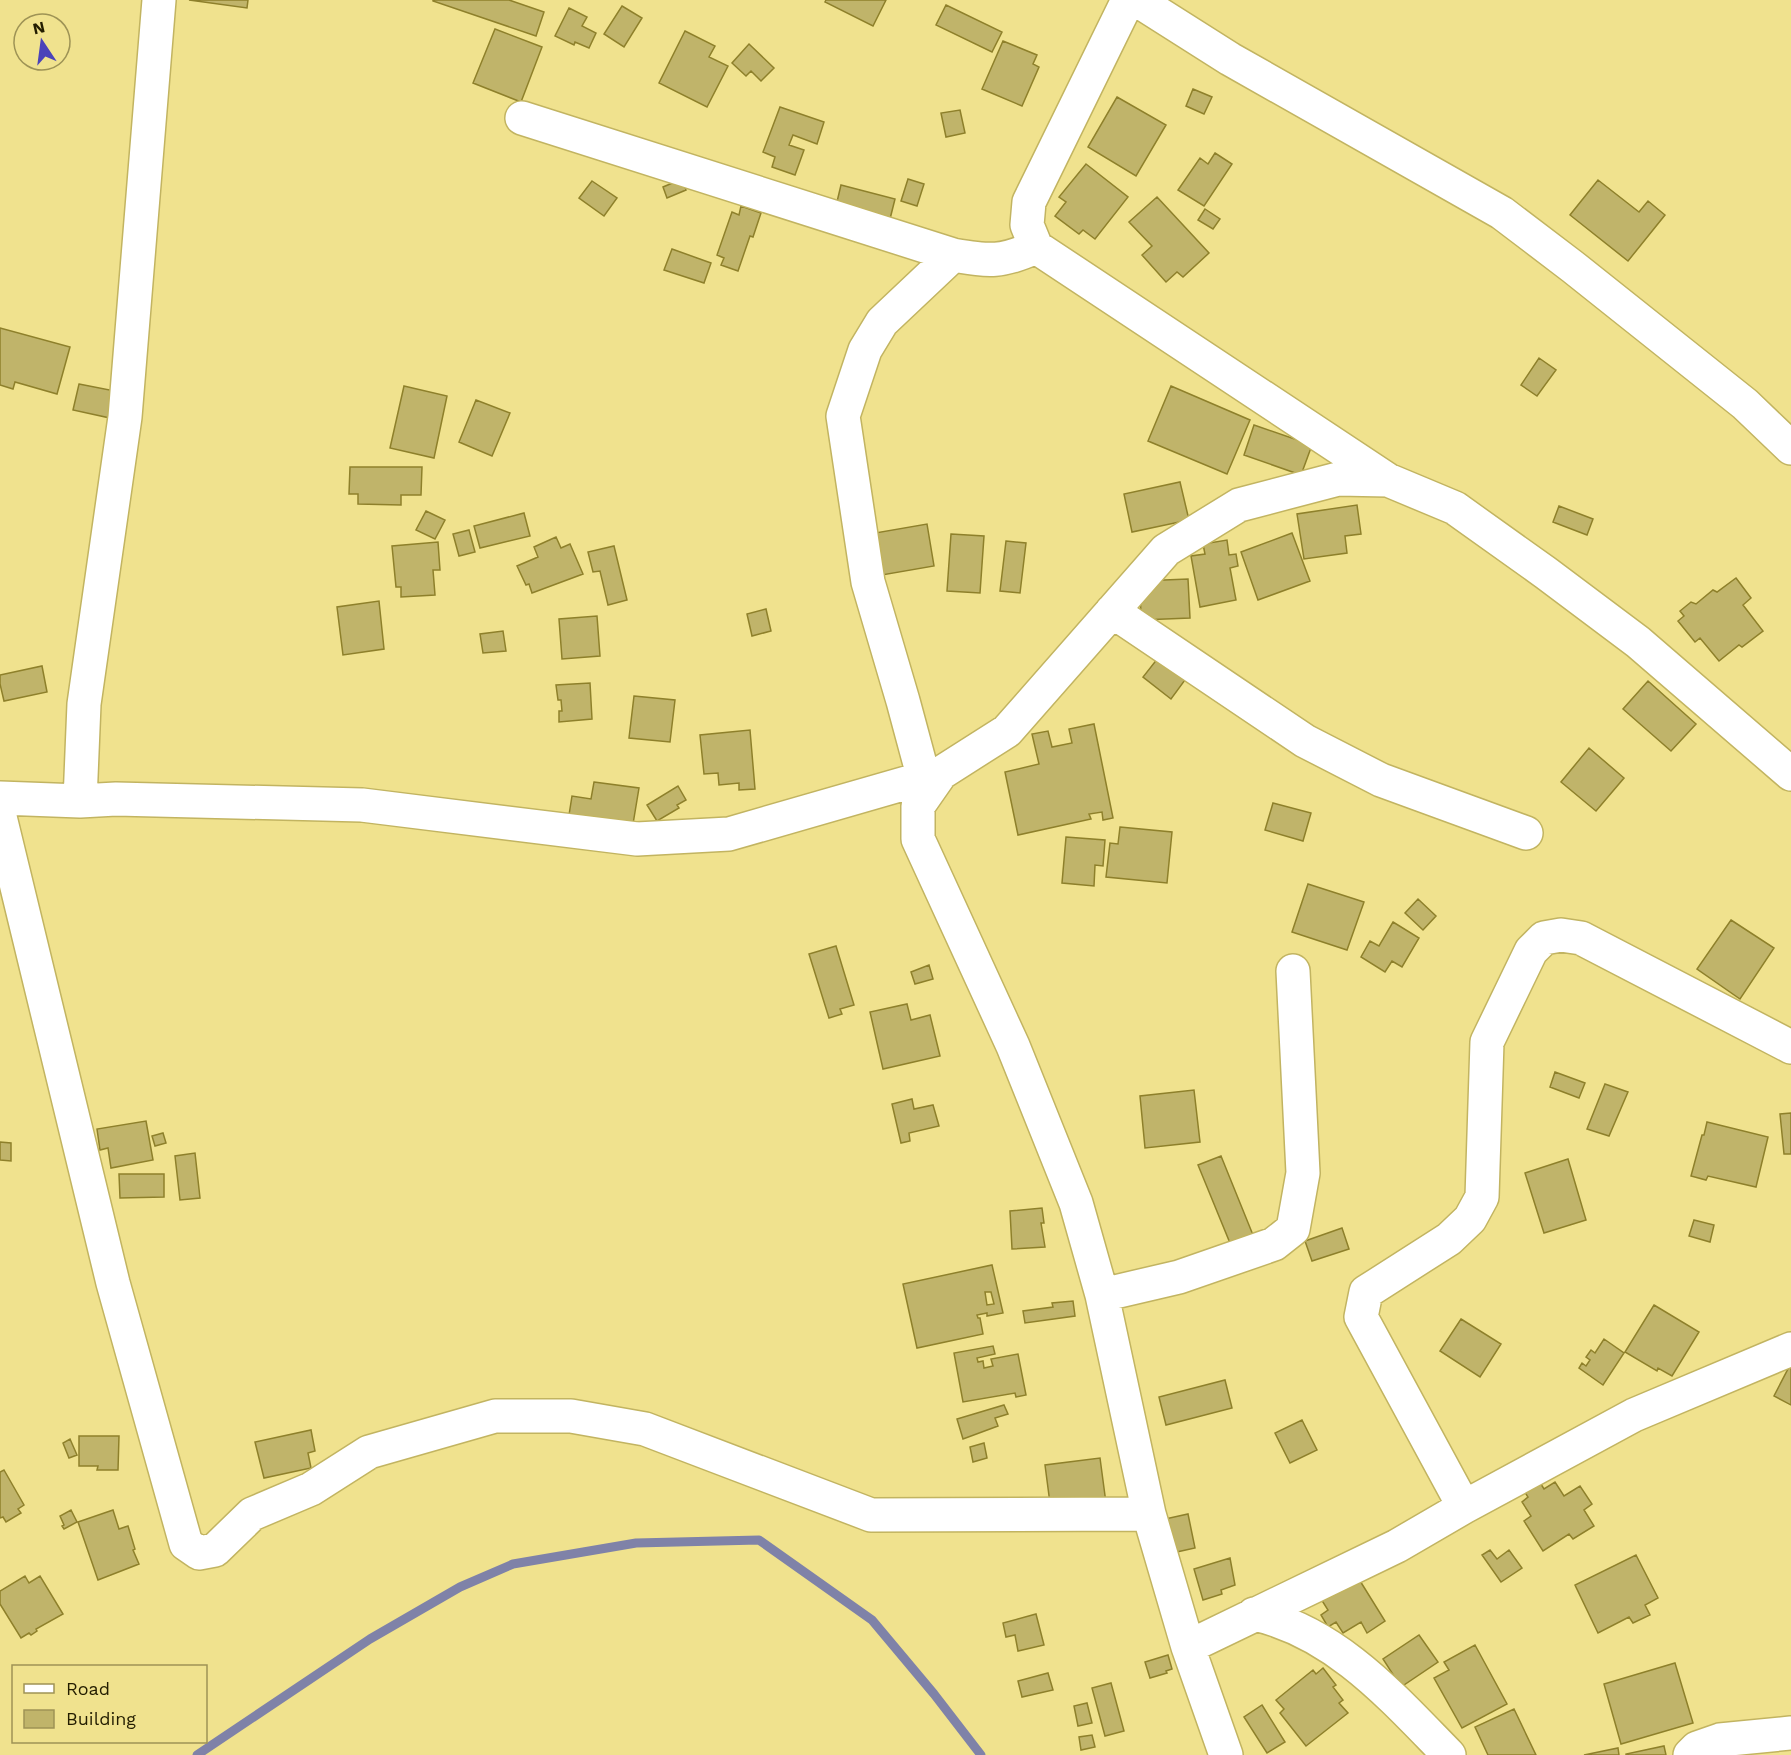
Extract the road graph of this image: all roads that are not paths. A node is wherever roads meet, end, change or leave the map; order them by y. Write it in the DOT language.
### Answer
graph roads {
  1 [pos="159,0"];
  2 [pos="1128,0"];
  3 [pos="1137,0"];
  4 [pos="522,118"];
  5 [pos="1036,247"];
  6 [pos="953,255"];
  7 [pos="1791,448"];
  8 [pos="1388,480"];
  9 [pos="1112,611"];
  10 [pos="1791,774"];
  11 [pos="932,776"];
  12 [pos="0,798"];
  13 [pos="80,801"];
  14 [pos="0,817"];
  15 [pos="1526,833"];
  16 [pos="1293,971"];
  17 [pos="1791,1047"];
  18 [pos="1102,1295"];
  19 [pos="1791,1349"];
  20 [pos="1464,1507"];
  21 [pos="1149,1514"];
  22 [pos="1254,1614"];
  23 [pos="1188,1647"];
  24 [pos="1791,1733"];
  25 [pos="1226,1755"];
  26 [pos="1449,1755"];
  27 [pos="1690,1755"];
  1 -- 13 [label="street"];
  2 -- 5 [label="street"];
  3 -- 7 [label="street"];
  4 -- 6 [label="street"];
  5 -- 6 [label="street"];
  5 -- 8 [label="street"];
  6 -- 11 [label="street"];
  8 -- 9 [label="street"];
  8 -- 10 [label="street"];
  9 -- 11 [label="street"];
  9 -- 15 [label="street"];
  11 -- 13 [label="street"];
  11 -- 18 [label="street"];
  12 -- 13 [label="street"];
  14 -- 21 [label="street"];
  16 -- 18 [label="street"];
  17 -- 20 [label="street"];
  18 -- 21 [label="street"];
  19 -- 20 [label="street"];
  20 -- 22 [label="street"];
  21 -- 23 [label="street"];
  22 -- 23 [label="street"];
  22 -- 26 [label="street"];
  23 -- 25 [label="street"];
  24 -- 27 [label="street"];
}
